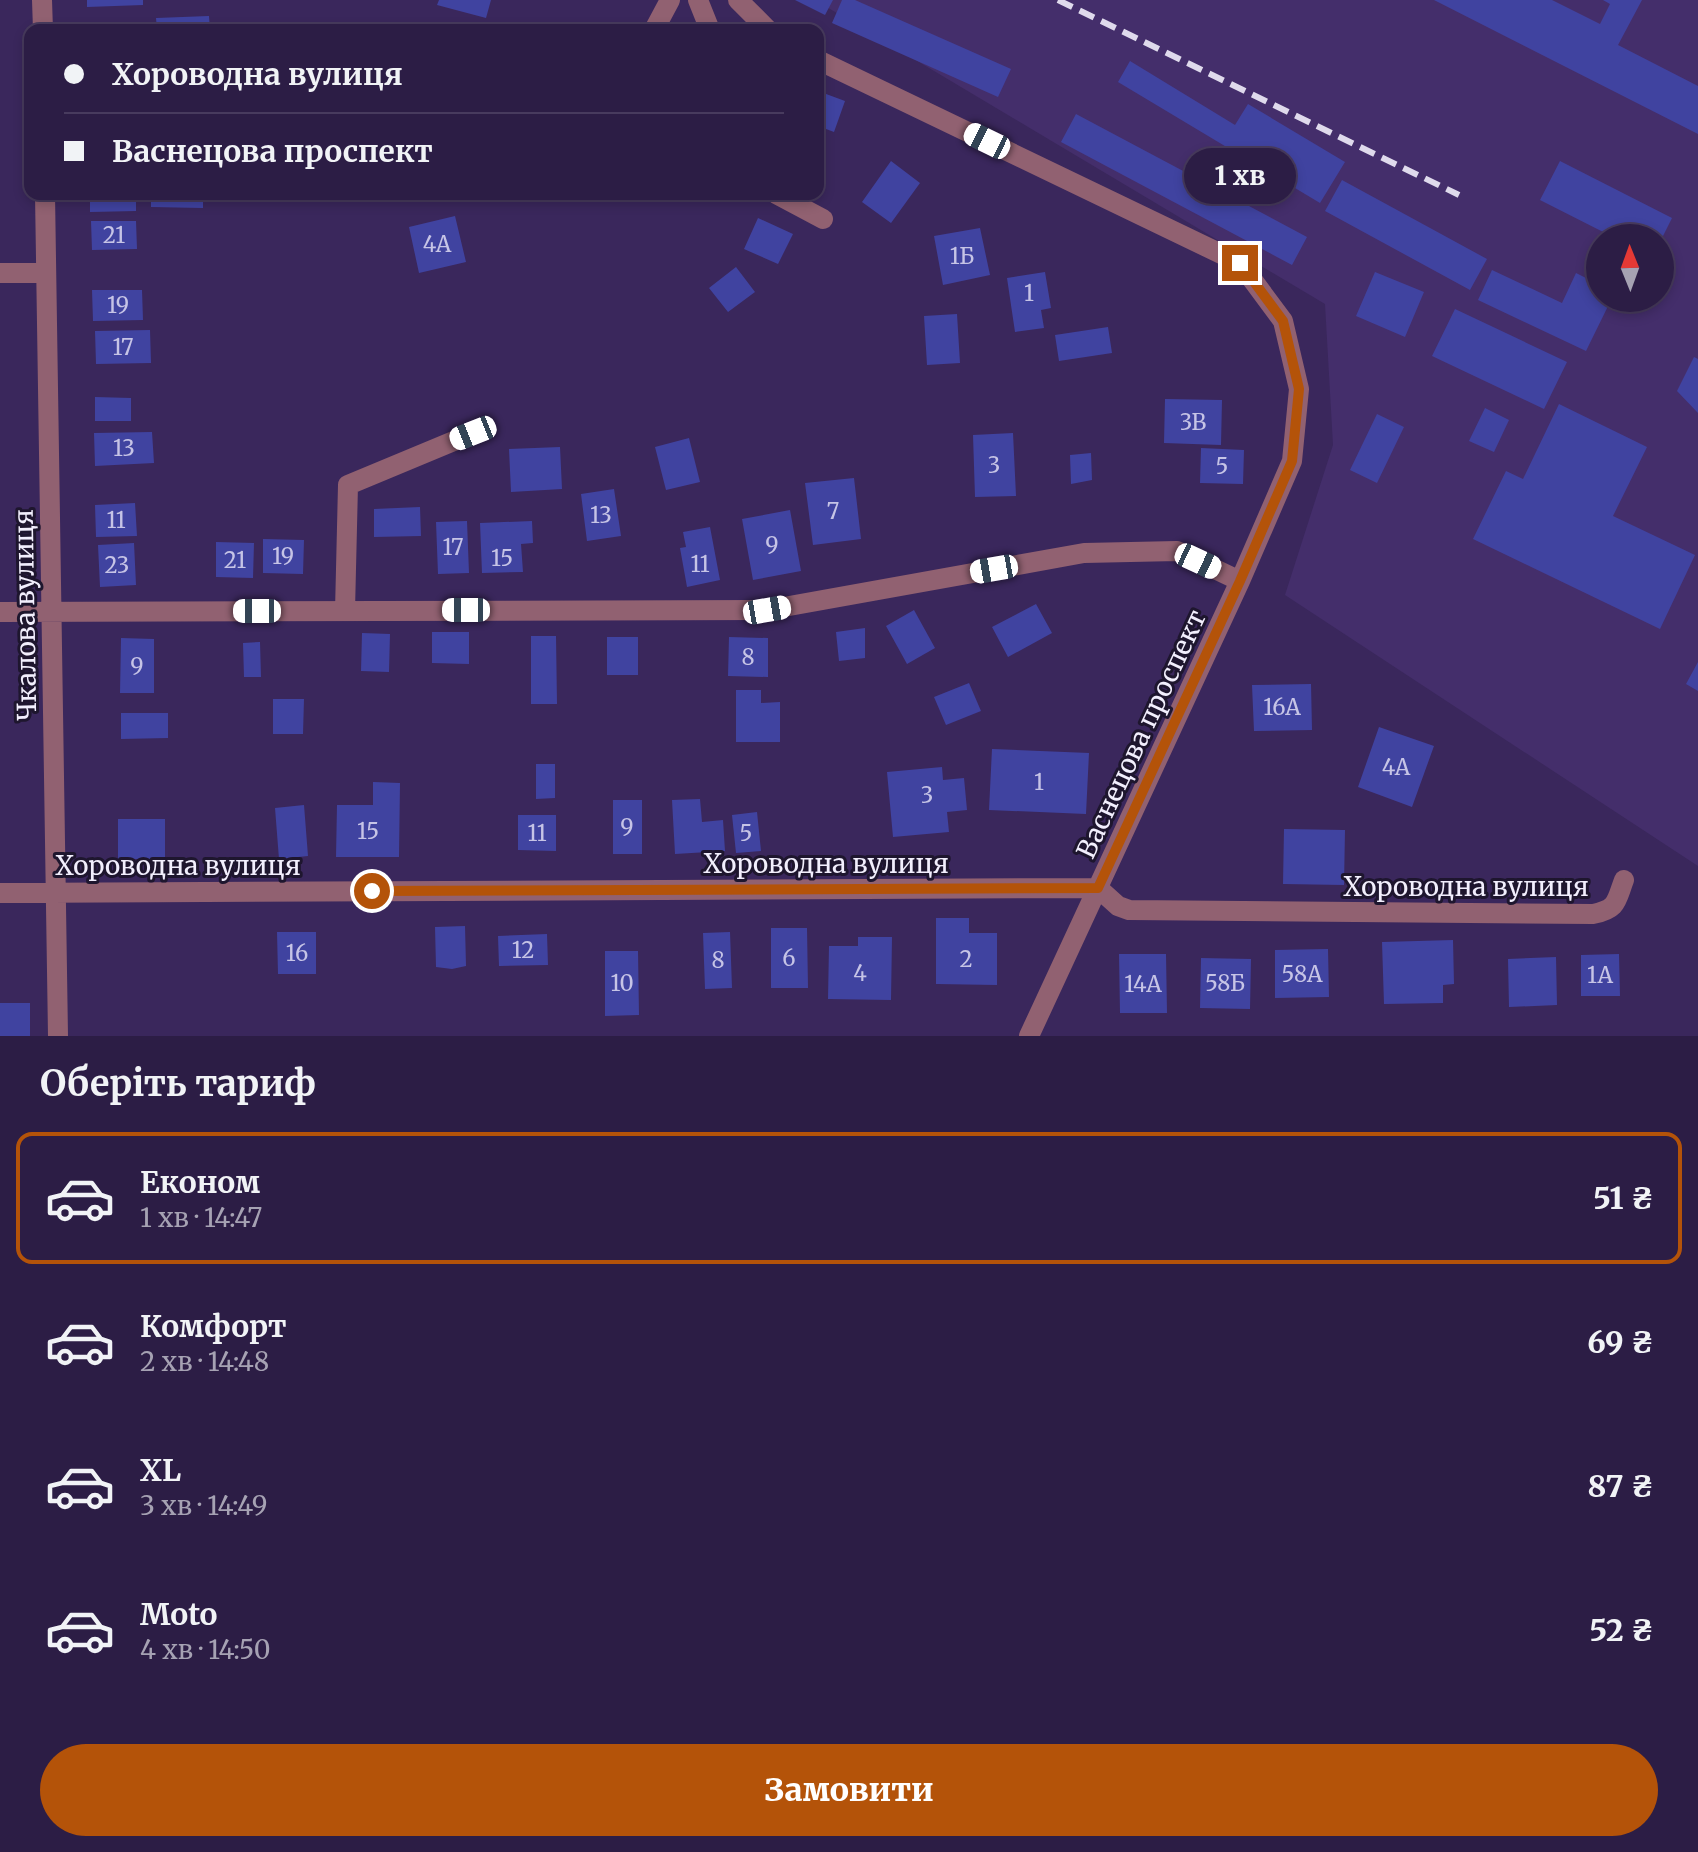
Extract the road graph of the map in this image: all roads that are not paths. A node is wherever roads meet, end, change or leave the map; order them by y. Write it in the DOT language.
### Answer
graph roads {
  1 [pos="42,0"];
  2 [pos="670,0"];
  3 [pos="698,0"];
  4 [pos="738,0"];
  5 [pos="43,24"];
  6 [pos="657,24"];
  7 [pos="708,24"];
  8 [pos="762,24"];
  9 [pos="824,63"];
  10 [pos="45,200"];
  11 [pos="787,200"];
  12 [pos="823,219"];
  13 [pos="0,273"];
  14 [pos="46,273"];
  15 [pos="473,433"];
  16 [pos="1240,581"];
  17 [pos="51,611"];
  18 [pos="345,611"];
  19 [pos="0,612"];
  20 [pos="1624,880"];
  21 [pos="1098,888"];
  22 [pos="56,892"];
  23 [pos="0,893"];
  24 [pos="58,1036"];
  25 [pos="1029,1036"];
  1 -- 5 [label="street"];
  2 -- 6 [label="street"];
  3 -- 7 [label="street"];
  4 -- 8 [label="street"];
  9 -- 16 [label="street, Васнецова проспект"];
  10 -- 14 [label="street, Чкалова вулиця"];
  11 -- 12 [label="street"];
  13 -- 14 [label="street"];
  14 -- 17 [label="street, Чкалова вулиця"];
  15 -- 18 [label="street"];
  16 -- 18 [label="street"];
  16 -- 21 [label="street, Васнецова проспект"];
  17 -- 18 [label="street"];
  17 -- 19 [label="street"];
  17 -- 22 [label="street, Чкалова вулиця"];
  20 -- 21 [label="street, Хороводна вулиця"];
  21 -- 22 [label="street, Хороводна вулиця"];
  21 -- 25 [label="street, Васнецова проспект"];
  22 -- 23 [label="street, Хороводна вулиця"];
  22 -- 24 [label="street, Чкалова вулиця"];
}
